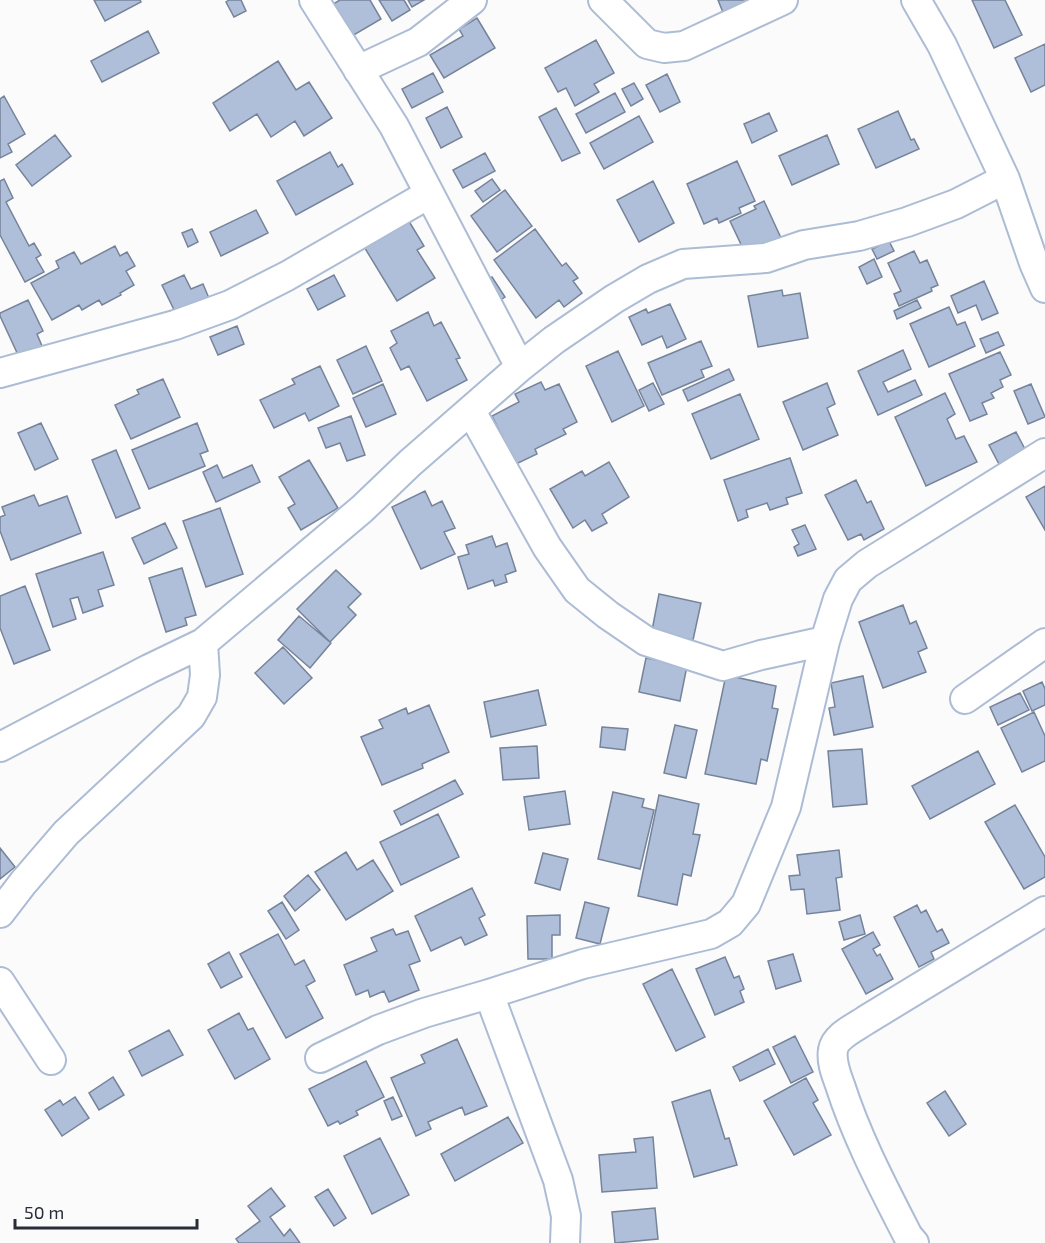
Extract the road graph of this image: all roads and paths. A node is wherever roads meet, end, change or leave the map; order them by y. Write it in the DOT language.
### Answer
graph roads {
  1 [pos="314,0"];
  2 [pos="472,0"];
  3 [pos="603,0"];
  4 [pos="783,0"];
  5 [pos="916,0"];
  6 [pos="358,70"];
  7 [pos="1005,180"];
  8 [pos="429,194"];
  9 [pos="1045,288"];
  10 [pos="520,367"];
  11 [pos="0,373"];
  12 [pos="471,411"];
  13 [pos="1045,453"];
  14 [pos="825,641"];
  15 [pos="203,643"];
  16 [pos="1045,643"];
  17 [pos="965,699"];
  18 [pos="0,747"];
  19 [pos="1045,911"];
  20 [pos="0,913"];
  21 [pos="0,982"];
  22 [pos="489,994"];
  23 [pos="320,1058"];
  24 [pos="51,1060"];
  25 [pos="565,1243"];
  26 [pos="914,1243"];
  1 -- 6 [label="street"];
  2 -- 6 [label="street"];
  3 -- 4 [label="street"];
  5 -- 7 [label="street"];
  6 -- 8 [label="street"];
  7 -- 9 [label="street"];
  7 -- 10 [label="street"];
  8 -- 10 [label="street"];
  8 -- 11 [label="street"];
  10 -- 12 [label="street"];
  12 -- 14 [label="street"];
  12 -- 15 [label="street"];
  13 -- 14 [label="street"];
  14 -- 22 [label="street"];
  15 -- 18 [label="street"];
  15 -- 20 [label="street"];
  16 -- 17 [label="street"];
  19 -- 26 [label="street"];
  21 -- 24 [label="street"];
  22 -- 23 [label="street"];
  22 -- 25 [label="street"];
}
